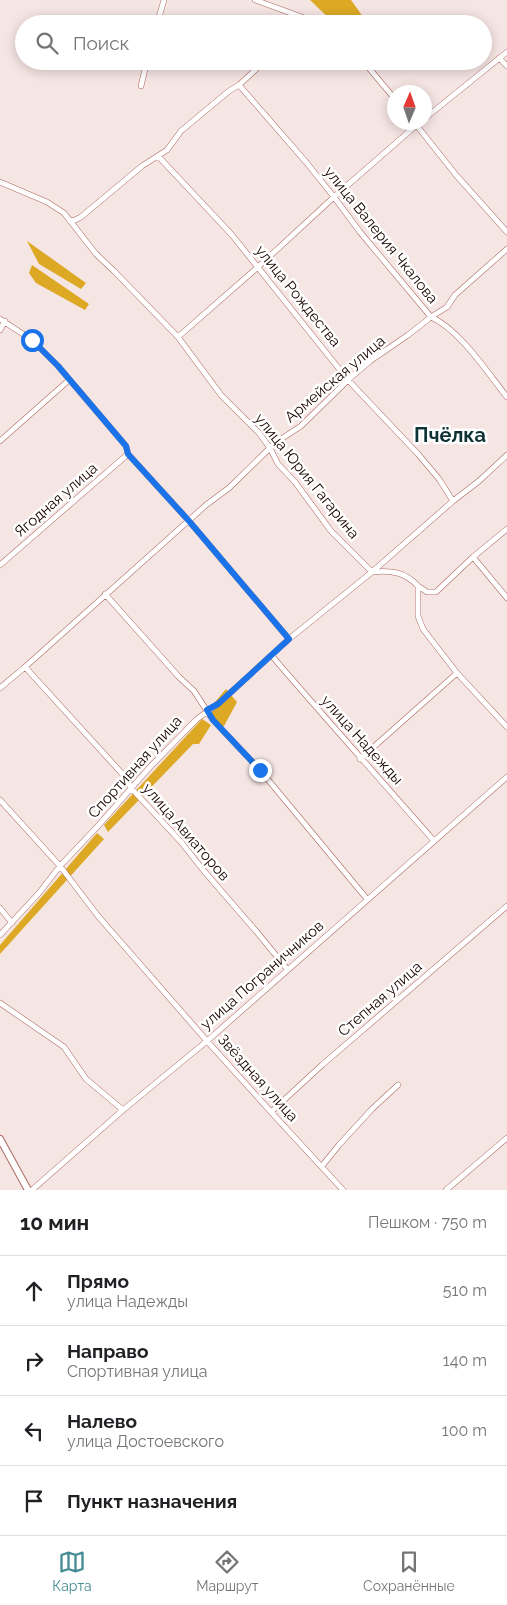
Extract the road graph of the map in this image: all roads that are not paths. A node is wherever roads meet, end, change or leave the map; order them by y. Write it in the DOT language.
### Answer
graph roads {
  1 [pos="164,0"];
  2 [pos="255,0"];
  3 [pos="160,15"];
  4 [pos="295,15"];
  5 [pos="507,52"];
  6 [pos="500,58"];
  7 [pos="492,64"];
  8 [pos="507,66"];
  9 [pos="145,70"];
  10 [pos="255,70"];
  11 [pos="371,70"];
  12 [pos="485,70"];
  13 [pos="239,85"];
  14 [pos="141,86"];
  15 [pos="387,90"];
  16 [pos="432,113"];
  17 [pos="410,130"];
  18 [pos="422,130"];
  19 [pos="158,156"];
  20 [pos="0,182"];
  21 [pos="334,197"];
  22 [pos="70,221"];
  23 [pos="507,232"];
  24 [pos="507,249"];
  25 [pos="258,267"];
  26 [pos="431,316"];
  27 [pos="2,320"];
  28 [pos="0,330"];
  29 [pos="178,336"];
  30 [pos="69,380"];
  31 [pos="348,380"];
  32 [pos="507,396"];
  33 [pos="0,441"];
  34 [pos="270,448"];
  35 [pos="128,454"];
  36 [pos="507,455"];
  37 [pos="453,501"];
  38 [pos="189,521"];
  39 [pos="507,529"];
  40 [pos="474,557"];
  41 [pos="0,565"];
  42 [pos="372,572"];
  43 [pos="418,586"];
  44 [pos="105,594"];
  45 [pos="507,598"];
  46 [pos="289,639"];
  47 [pos="272,656"];
  48 [pos="25,667"];
  49 [pos="457,673"];
  50 [pos="0,688"];
  51 [pos="207,710"];
  52 [pos="507,727"];
  53 [pos="360,759"];
  54 [pos="507,776"];
  55 [pos="132,788"];
  56 [pos="0,800"];
  57 [pos="434,841"];
  58 [pos="60,866"];
  59 [pos="367,899"];
  60 [pos="507,906"];
  61 [pos="0,908"];
  62 [pos="12,923"];
  63 [pos="0,935"];
  64 [pos="287,969"];
  65 [pos="0,1003"];
  66 [pos="207,1041"];
  67 [pos="398,1085"];
  68 [pos="123,1110"];
  69 [pos="270,1112"];
  70 [pos="0,1138"];
  71 [pos="507,1138"];
  72 [pos="322,1166"];
  73 [pos="28,1190"];
  74 [pos="32,1190"];
  75 [pos="343,1190"];
  76 [pos="446,1190"];
  1 -- 3 [label="street"];
  2 -- 4 [label="street"];
  5 -- 6 [label="street"];
  6 -- 7 [label="street"];
  6 -- 8 [label="street"];
  9 -- 14 [label="street"];
  10 -- 13 [label="street"];
  11 -- 15 [label="street"];
  12 -- 16 [label="street"];
  13 -- 19 [label="street"];
  13 -- 21 [label="street, улица Валерия Чкалова"];
  17 -- 21 [label="street"];
  18 -- 23 [label="street"];
  19 -- 22 [label="street"];
  19 -- 25 [label="street, улица Рождества"];
  20 -- 22 [label="street, улица Юрия Гагарина"];
  21 -- 25 [label="street"];
  21 -- 26 [label="street, улица Валерия Чкалова"];
  22 -- 29 [label="street, улица Юрия Гагарина"];
  24 -- 26 [label="street, Армейская улица"];
  25 -- 29 [label="street"];
  25 -- 31 [label="street, улица Рождества"];
  26 -- 31 [label="street, Армейская улица"];
  26 -- 32 [label="street, улица Валерия Чкалова"];
  27 -- 28 [label="street"];
  27 -- 30 [label="street"];
  29 -- 34 [label="street, улица Юрия Гагарина"];
  30 -- 33 [label="street"];
  30 -- 35 [label="street"];
  31 -- 34 [label="street, Армейская улица"];
  31 -- 37 [label="street, улица Рождества"];
  34 -- 38 [label="street, Армейская улица"];
  34 -- 42 [label="street, улица Юрия Гагарина"];
  35 -- 38 [label="street"];
  35 -- 41 [label="street, Ягодная улица"];
  36 -- 37 [label="street, Спортивная улица"];
  37 -- 42 [label="street, Спортивная улица"];
  38 -- 44 [label="street, Армейская улица"];
  38 -- 46 [label="street"];
  39 -- 40 [label="street"];
  40 -- 43 [label="street"];
  40 -- 45 [label="street"];
  42 -- 43 [label="street"];
  42 -- 46 [label="street, Спортивная улица"];
  43 -- 49 [label="street"];
  44 -- 48 [label="street, Армейская улица"];
  44 -- 51 [label="street"];
  46 -- 47 [label="street, Спортивная улица"];
  47 -- 51 [label="street, Спортивная улица"];
  47 -- 53 [label="street, улица Надежды"];
  48 -- 50 [label="street, Армейская улица"];
  48 -- 55 [label="street, улица Авиаторов"];
  49 -- 52 [label="street"];
  49 -- 53 [label="street"];
  51 -- 55 [label="street, Спортивная улица"];
  51 -- 59 [label="street"];
  53 -- 57 [label="street, улица Надежды"];
  54 -- 57 [label="street, улица Пограничников"];
  55 -- 58 [label="street, Спортивная улица"];
  55 -- 64 [label="street, улица Авиаторов"];
  56 -- 58 [label="street, Звёздная улица"];
  57 -- 59 [label="street, улица Пограничников"];
  58 -- 62 [label="street, Спортивная улица"];
  58 -- 66 [label="street, Звёздная улица"];
  59 -- 64 [label="street, улица Пограничников"];
  60 -- 69 [label="street, Степная улица"];
  61 -- 62 [label="street"];
  62 -- 63 [label="street, Спортивная улица"];
  64 -- 66 [label="street, улица Пограничников"];
  65 -- 68 [label="street"];
  66 -- 68 [label="street, улица Пограничников"];
  66 -- 69 [label="street, Звёздная улица"];
  67 -- 72 [label="street"];
  68 -- 74 [label="street, улица Пограничников"];
  69 -- 72 [label="street, Звёздная улица"];
  70 -- 73 [label="street"];
  71 -- 76 [label="street"];
  72 -- 75 [label="street, Звёздная улица"];
}
